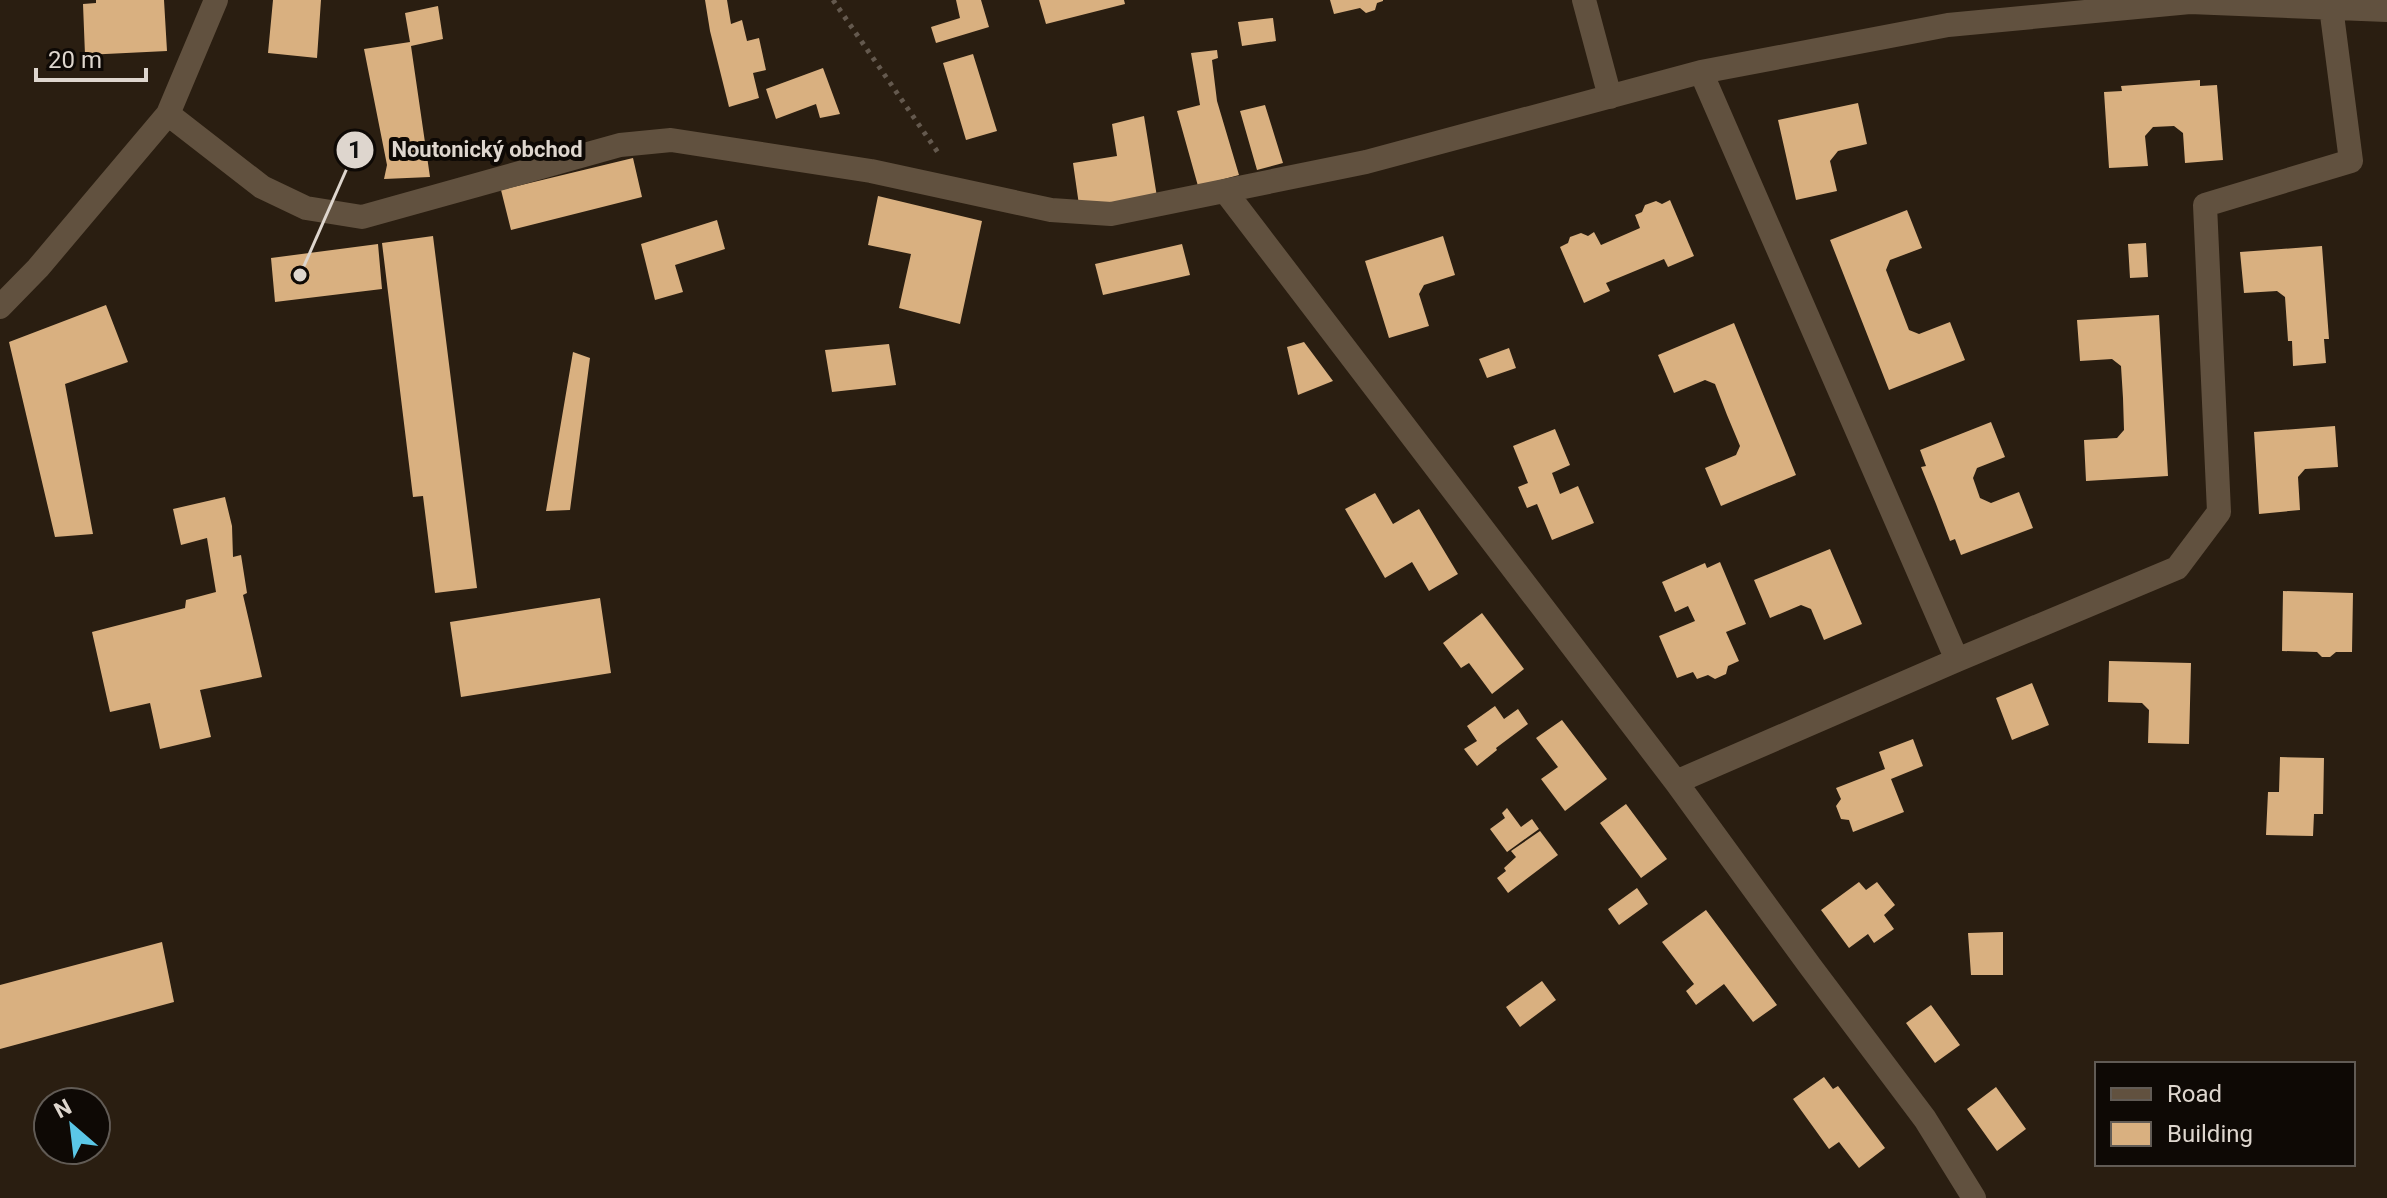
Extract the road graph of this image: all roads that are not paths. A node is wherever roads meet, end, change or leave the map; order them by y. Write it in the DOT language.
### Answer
graph roads {
  1 [pos="216,0"];
  2 [pos="1584,0"];
  3 [pos="2331,7"];
  4 [pos="2387,10"];
  5 [pos="1701,72"];
  6 [pos="1610,97"];
  7 [pos="168,114"];
  8 [pos="1225,191"];
  9 [pos="0,307"];
  10 [pos="1957,660"];
  11 [pos="1676,782"];
  12 [pos="1974,1198"];
  1 -- 7 [label="street"];
  2 -- 6 [label="street"];
  3 -- 4 [label="street"];
  3 -- 5 [label="street"];
  3 -- 10 [label="street"];
  5 -- 6 [label="street"];
  5 -- 10 [label="street"];
  6 -- 8 [label="street"];
  7 -- 8 [label="street"];
  7 -- 9 [label="street"];
  8 -- 11 [label="street"];
  10 -- 11 [label="street"];
  11 -- 12 [label="street"];
}
